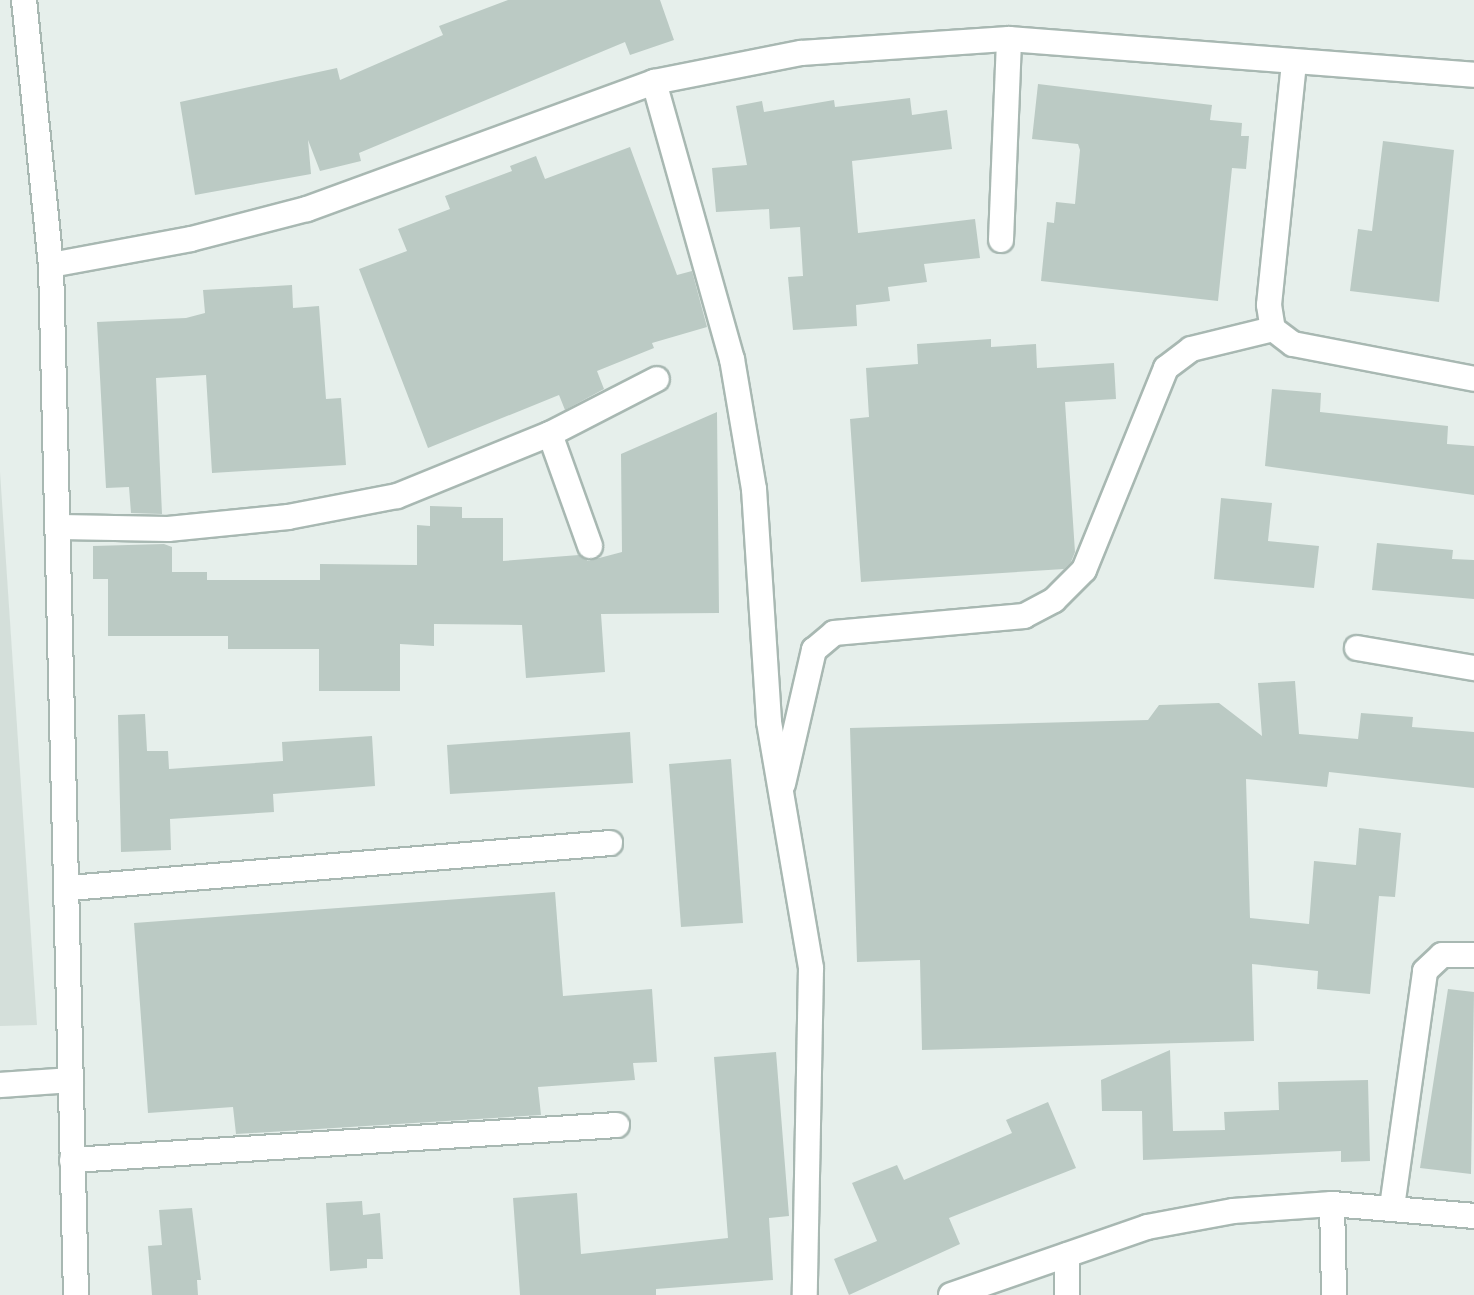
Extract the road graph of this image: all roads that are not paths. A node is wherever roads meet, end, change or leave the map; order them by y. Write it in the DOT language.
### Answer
graph roads {
  1 [pos="24,0"];
  2 [pos="1009,39"];
  3 [pos="1294,63"];
  4 [pos="1474,75"];
  5 [pos="654,82"];
  6 [pos="1001,240"];
  7 [pos="51,265"];
  8 [pos="1273,329"];
  9 [pos="657,379"];
  10 [pos="1474,379"];
  11 [pos="550,434"];
  12 [pos="61,527"];
  13 [pos="590,546"];
  14 [pos="1357,648"];
  15 [pos="1474,668"];
  16 [pos="779,801"];
  17 [pos="610,843"];
  18 [pos="70,888"];
  19 [pos="1474,955"];
  20 [pos="71,1080"];
  21 [pos="0,1085"];
  22 [pos="617,1125"];
  23 [pos="72,1160"];
  24 [pos="1332,1204"];
  25 [pos="1392,1207"];
  26 [pos="1474,1216"];
  27 [pos="1067,1255"];
  28 [pos="76,1295"];
  29 [pos="805,1295"];
  30 [pos="951,1295"];
  31 [pos="1067,1295"];
  32 [pos="1334,1295"];
  1 -- 7 [label="street"];
  2 -- 3 [label="street"];
  2 -- 5 [label="street"];
  2 -- 6 [label="street"];
  3 -- 4 [label="street"];
  3 -- 8 [label="street"];
  5 -- 7 [label="street"];
  5 -- 16 [label="street"];
  7 -- 12 [label="street"];
  8 -- 10 [label="street"];
  8 -- 16 [label="street"];
  9 -- 11 [label="street"];
  11 -- 12 [label="street"];
  11 -- 13 [label="street"];
  12 -- 18 [label="street"];
  14 -- 15 [label="street"];
  16 -- 29 [label="street"];
  17 -- 18 [label="street"];
  18 -- 20 [label="street"];
  19 -- 25 [label="street"];
  20 -- 21 [label="street"];
  20 -- 23 [label="street"];
  22 -- 23 [label="street"];
  23 -- 28 [label="street"];
  24 -- 25 [label="street"];
  24 -- 27 [label="street"];
  24 -- 32 [label="street"];
  25 -- 26 [label="street"];
  27 -- 30 [label="street"];
  27 -- 31 [label="street"];
}
